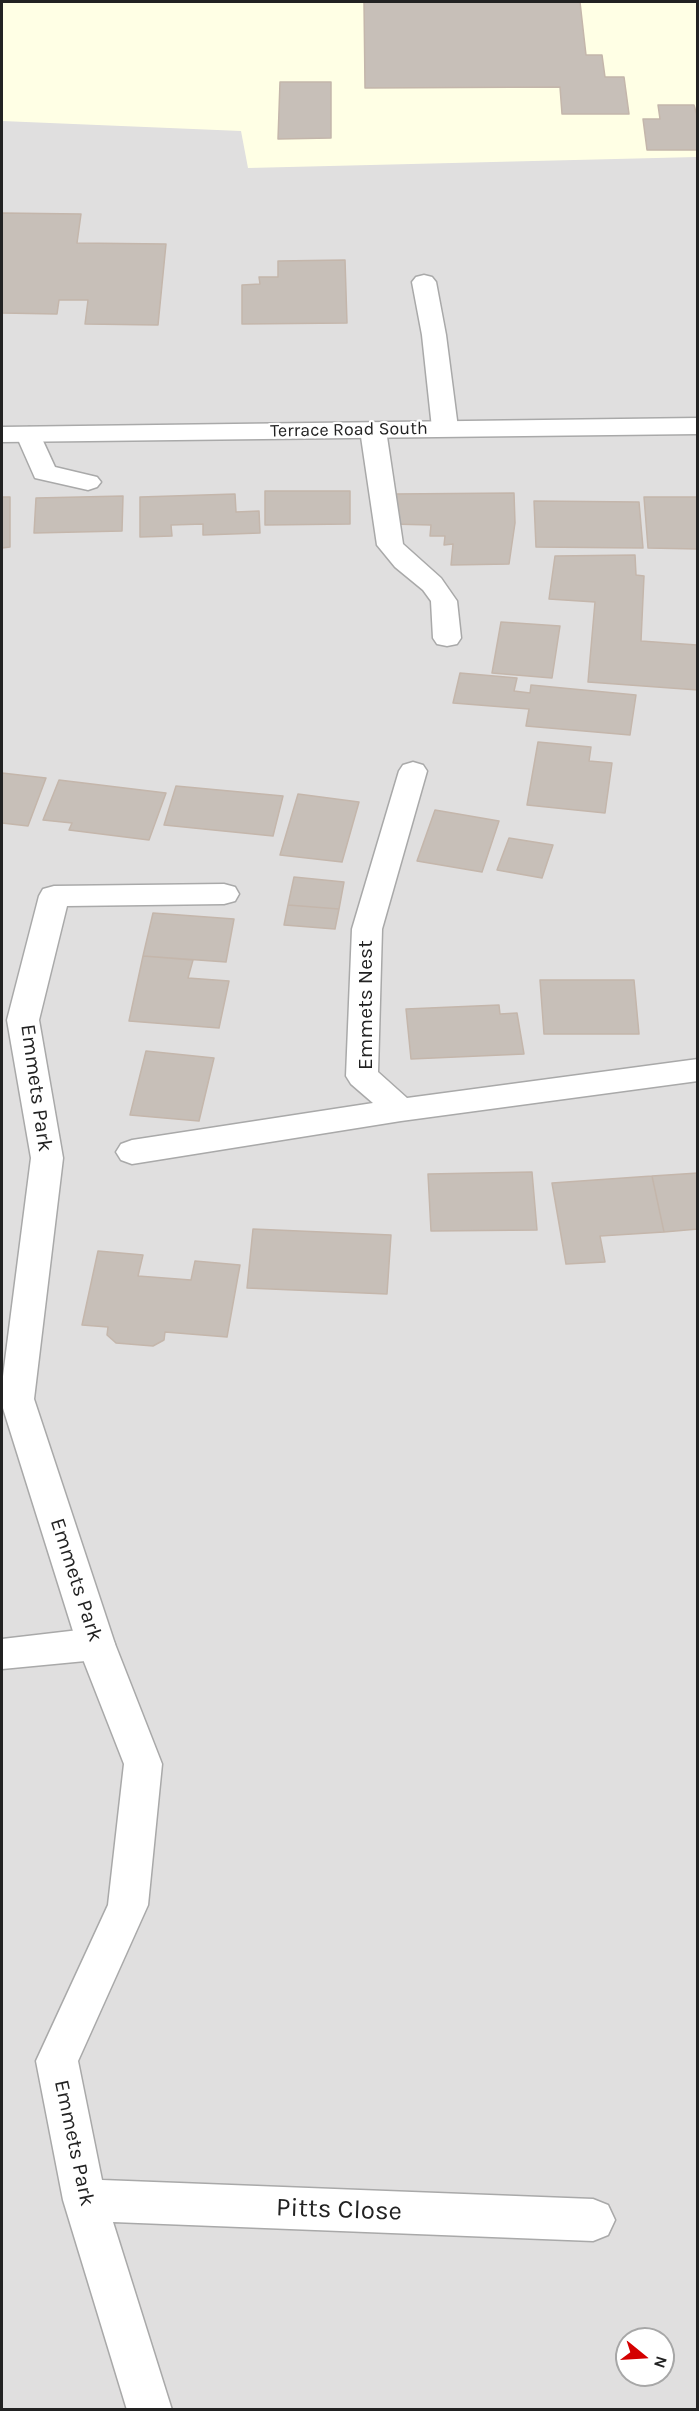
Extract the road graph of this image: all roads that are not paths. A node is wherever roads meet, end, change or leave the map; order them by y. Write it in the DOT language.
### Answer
graph roads {
  1 [pos="424,282"];
  2 [pos="698,426"];
  3 [pos="445,428"];
  4 [pos="373,430"];
  5 [pos="2,435"];
  6 [pos="29,435"];
  7 [pos="88,482"];
  8 [pos="447,638"];
  9 [pos="412,771"];
  10 [pos="224,894"];
  11 [pos="698,1070"];
  12 [pos="400,1110"];
  13 [pos="132,1152"];
  14 [pos="96,1644"];
  15 [pos="2,1654"];
  16 [pos="85,2200"];
  17 [pos="592,2220"];
  18 [pos="150,2409"];
  1 -- 3 [label="street"];
  2 -- 3 [label="street, Terrace Road South"];
  3 -- 4 [label="street, Terrace Road South"];
  4 -- 6 [label="street, Terrace Road South"];
  4 -- 8 [label="street"];
  5 -- 6 [label="street, Terrace Road South"];
  6 -- 7 [label="street"];
  9 -- 12 [label="street, Emmets Nest"];
  10 -- 14 [label="street, Emmets Park"];
  11 -- 12 [label="street"];
  12 -- 13 [label="street"];
  14 -- 15 [label="street"];
  14 -- 16 [label="street, Emmets Park"];
  16 -- 17 [label="street, Pitts Close"];
  16 -- 18 [label="street, Emmets Park"];
}
